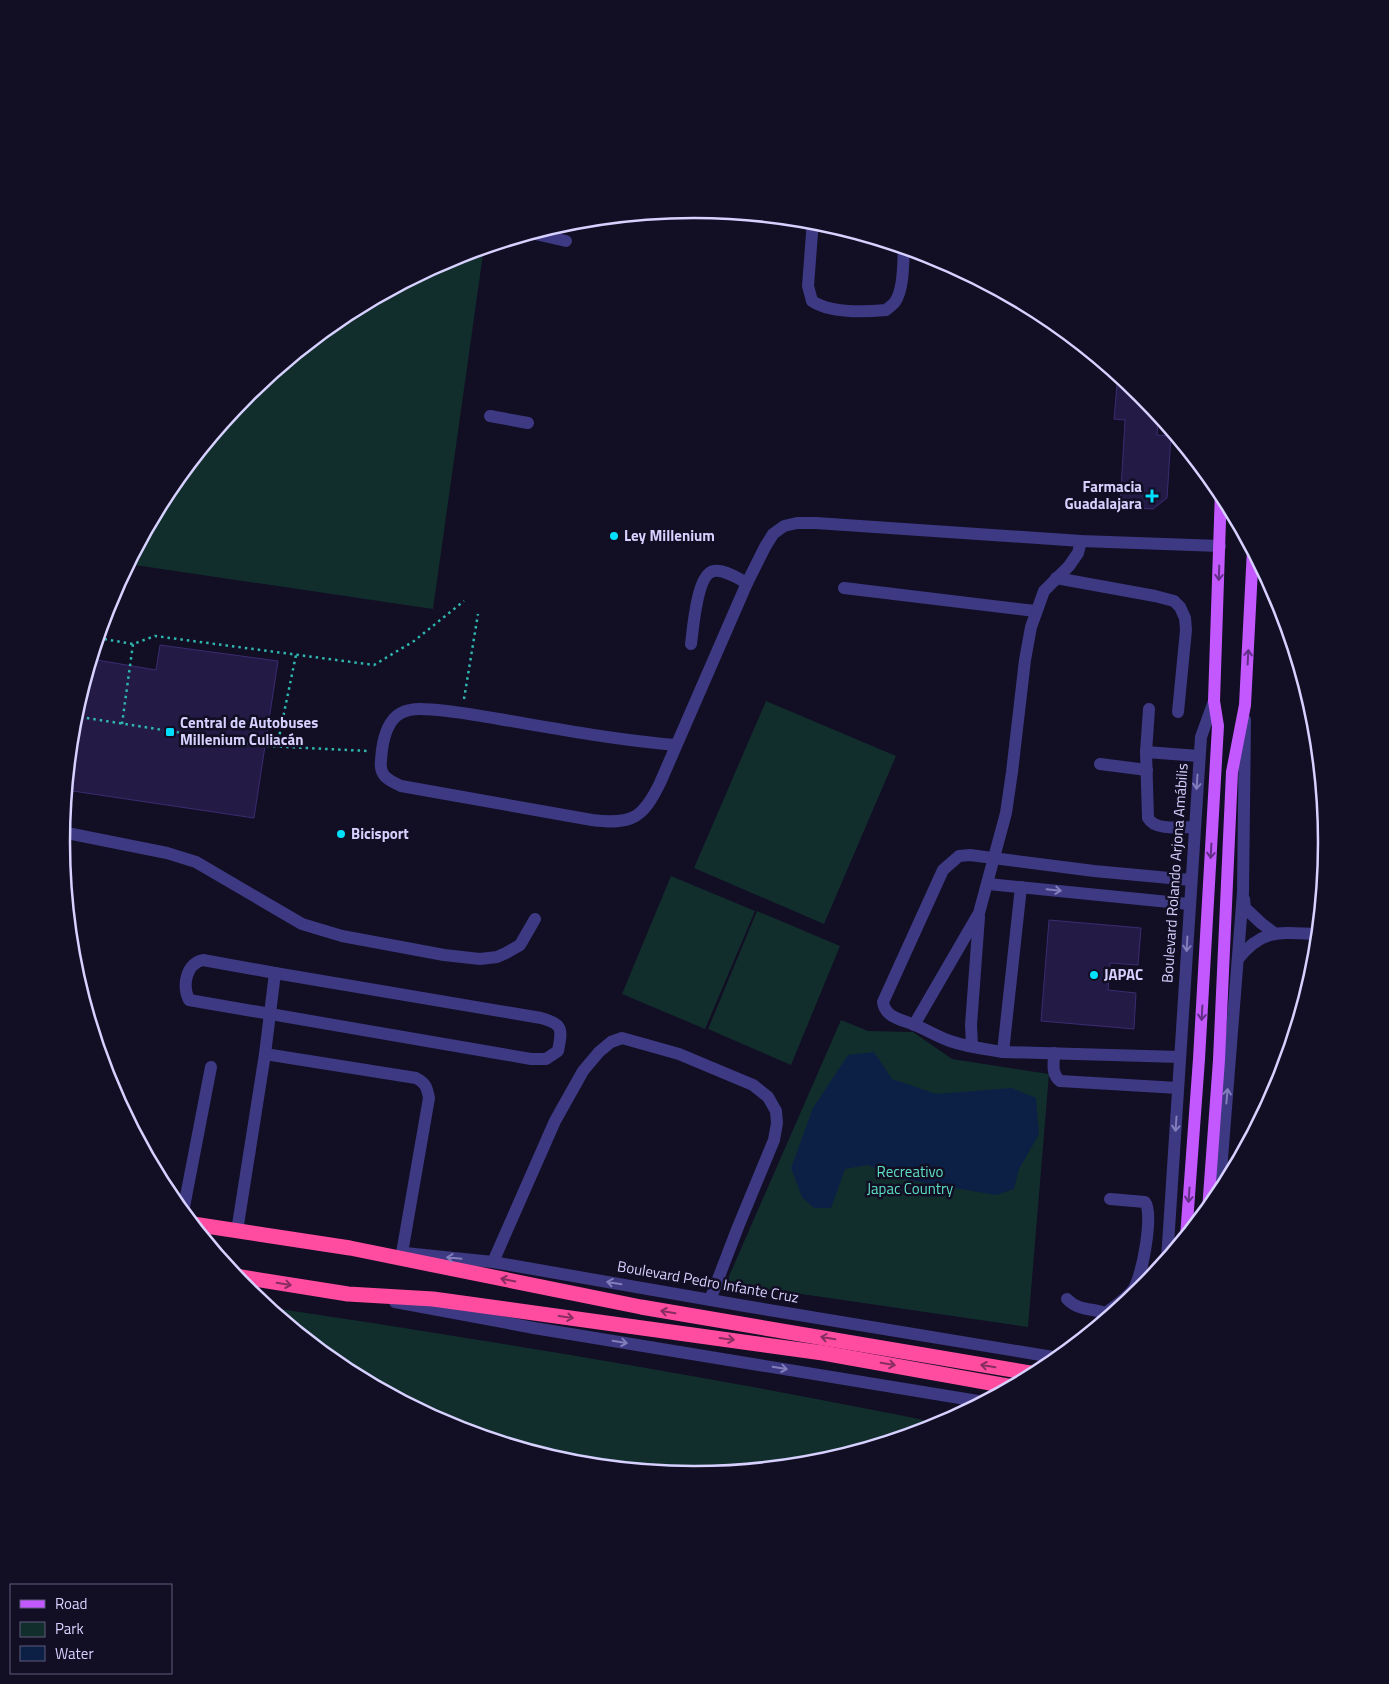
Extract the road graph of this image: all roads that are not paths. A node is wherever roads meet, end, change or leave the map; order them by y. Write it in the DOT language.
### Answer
graph roads {
  1 [pos="812,228"];
  2 [pos="545,236"];
  3 [pos="566,241"];
  4 [pos="904,254"];
  5 [pos="490,416"];
  6 [pos="528,424"];
  7 [pos="1220,505"];
  8 [pos="1081,540"];
  9 [pos="1220,546"];
  10 [pos="1252,561"];
  11 [pos="1056,578"];
  12 [pos="747,584"];
  13 [pos="844,588"];
  14 [pos="1035,612"];
  15 [pos="691,644"];
  16 [pos="1214,701"];
  17 [pos="1245,705"];
  18 [pos="1149,709"];
  19 [pos="1178,712"];
  20 [pos="676,745"];
  21 [pos="1146,752"];
  22 [pos="1199,756"];
  23 [pos="1100,764"];
  24 [pos="1148,770"];
  25 [pos="1194,828"];
  26 [pos="70,834"];
  27 [pos="995,857"];
  28 [pos="1130,875"];
  29 [pos="1191,880"];
  30 [pos="988,884"];
  31 [pos="1021,887"];
  32 [pos="1243,892"];
  33 [pos="1128,898"];
  34 [pos="1189,904"];
  35 [pos="979,913"];
  36 [pos="535,919"];
  37 [pos="1274,933"];
  38 [pos="1312,934"];
  39 [pos="1238,959"];
  40 [pos="275,974"];
  41 [pos="269,1015"];
  42 [pos="914,1025"];
  43 [pos="972,1046"];
  44 [pos="1003,1052"];
  45 [pos="1054,1053"];
  46 [pos="265,1054"];
  47 [pos="1180,1057"];
  48 [pos="210,1067"];
  49 [pos="1178,1088"];
  50 [pos="1219,1180"];
  51 [pos="1209,1196"];
  52 [pos="1110,1199"];
  53 [pos="185,1202"];
  54 [pos="202,1225"];
  55 [pos="1187,1226"];
  56 [pos="237,1231"];
  57 [pos="350,1248"];
  58 [pos="1168,1249"];
  59 [pos="402,1253"];
  60 [pos="493,1262"];
  61 [pos="247,1278"];
  62 [pos="1137,1283"];
  63 [pos="348,1294"];
  64 [pos="1067,1299"];
  65 [pos="710,1300"];
  66 [pos="1104,1314"];
  67 [pos="1048,1356"];
  68 [pos="1024,1372"];
  69 [pos="1003,1385"];
  70 [pos="974,1400"];
  1 -- 4 [label="street"];
  2 -- 3 [label="street"];
  5 -- 6 [label="street"];
  7 -- 9 [label="main road, Boulevard Rolando Arjona Amábilis"];
  8 -- 9 [label="street"];
  8 -- 11 [label="street"];
  8 -- 12 [label="street"];
  9 -- 16 [label="main road, Boulevard Rolando Arjona Amábilis, one-way"];
  17 -- 10 [label="main road, one-way"];
  11 -- 14 [label="street"];
  11 -- 19 [label="street"];
  12 -- 15 [label="street"];
  12 -- 20 [label="street"];
  13 -- 14 [label="street"];
  14 -- 27 [label="street"];
  16 -- 22 [label="street, Boulevard Rolando Arjona Amábilis"];
  16 -- 55 [label="main road, one-way"];
  17 -- 32 [label="street"];
  17 -- 51 [label="main road"];
  18 -- 21 [label="street"];
  20 -- 20 [label="street"];
  21 -- 22 [label="street"];
  21 -- 24 [label="street"];
  22 -- 25 [label="street, Boulevard Rolando Arjona Amábilis, one-way"];
  23 -- 24 [label="street"];
  24 -- 25 [label="street"];
  25 -- 29 [label="street, Boulevard Rolando Arjona Amábilis"];
  26 -- 36 [label="street"];
  27 -- 28 [label="street"];
  27 -- 30 [label="street"];
  27 -- 42 [label="street"];
  28 -- 29 [label="street"];
  28 -- 33 [label="street"];
  29 -- 34 [label="street, Boulevard Rolando Arjona Amábilis"];
  30 -- 31 [label="street"];
  30 -- 35 [label="street"];
  31 -- 33 [label="street, one-way"];
  31 -- 44 [label="street"];
  32 -- 37 [label="street"];
  32 -- 39 [label="street"];
  33 -- 34 [label="street"];
  34 -- 47 [label="street, Boulevard Rolando Arjona Amábilis, one-way"];
  35 -- 42 [label="street"];
  35 -- 43 [label="street"];
  37 -- 38 [label="street"];
  37 -- 39 [label="street"];
  50 -- 39 [label="street, one-way"];
  40 -- 41 [label="street"];
  40 -- 41 [label="street"];
  40 -- 41 [label="street"];
  41 -- 46 [label="street"];
  42 -- 43 [label="street"];
  43 -- 44 [label="street"];
  44 -- 45 [label="street"];
  45 -- 47 [label="street"];
  45 -- 49 [label="street"];
  46 -- 56 [label="street"];
  46 -- 59 [label="street"];
  47 -- 49 [label="street, Boulevard Rolando Arjona Amábilis"];
  48 -- 53 [label="street"];
  49 -- 58 [label="street, Boulevard Rolando Arjona Amábilis, one-way"];
  52 -- 62 [label="street"];
  54 -- 56 [label="highway, Boulevard Pedro Infante Cruz"];
  56 -- 57 [label="highway, Boulevard Pedro Infante Cruz"];
  57 -- 59 [label="street, Boulevard Pedro Infante Cruz"];
  68 -- 57 [label="highway, Boulevard Pedro Infante Cruz, one-way"];
  60 -- 59 [label="street, Boulevard Pedro Infante Cruz, one-way"];
  65 -- 60 [label="street, Boulevard Pedro Infante Cruz, one-way"];
  60 -- 65 [label="street"];
  61 -- 63 [label="highway, one-way"];
  63 -- 69 [label="highway, one-way"];
  63 -- 70 [label="street, one-way"];
  64 -- 66 [label="street"];
  65 -- 67 [label="street, Boulevard Pedro Infante Cruz"];
}
